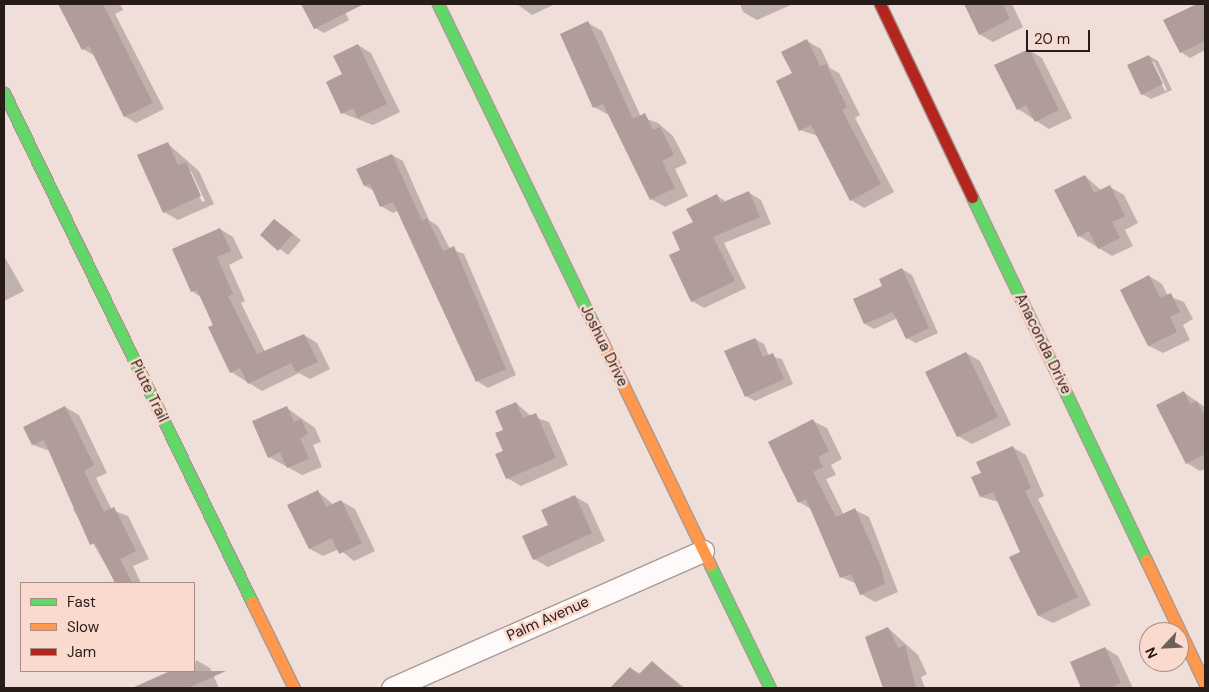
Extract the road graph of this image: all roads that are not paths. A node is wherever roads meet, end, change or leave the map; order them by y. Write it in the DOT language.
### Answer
graph roads {
  1 [pos="438,4"];
  2 [pos="880,4"];
  3 [pos="4,93"];
  4 [pos="703,550"];
  5 [pos="1205,684"];
  6 [pos="294,688"];
  7 [pos="392,688"];
  8 [pos="770,688"];
  1 -- 4 [label="street, Joshua Drive"];
  2 -- 5 [label="street, Anaconda Drive"];
  3 -- 6 [label="street, Piute Trail"];
  4 -- 7 [label="street, Palm Avenue"];
  4 -- 8 [label="street, Joshua Drive"];
}
